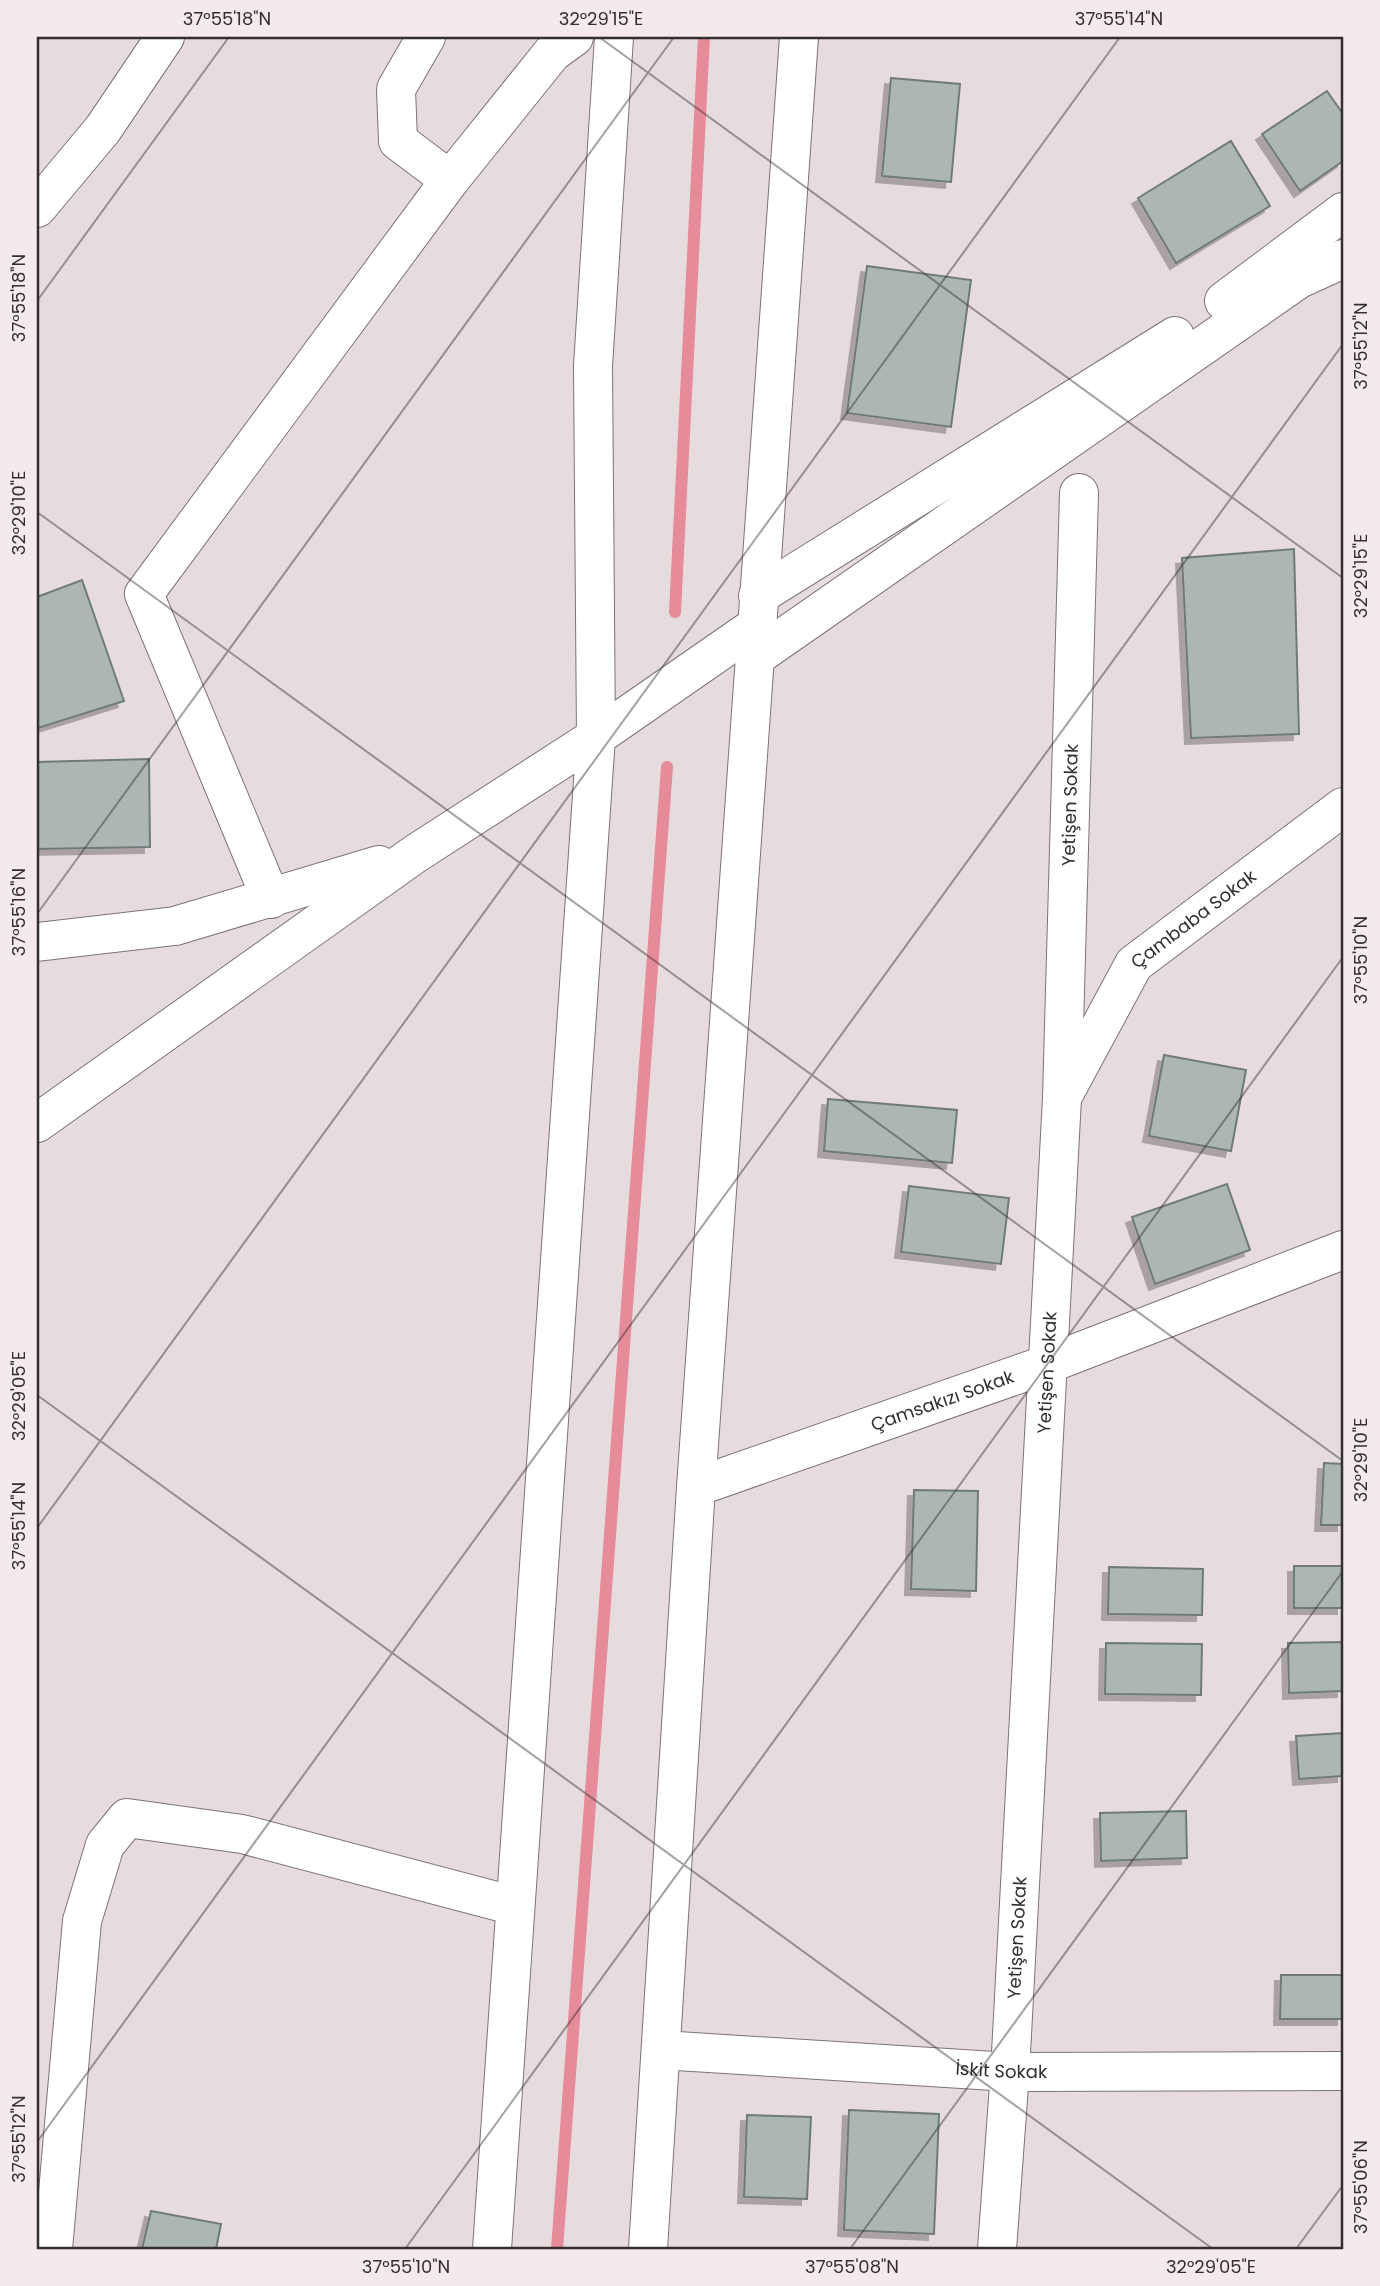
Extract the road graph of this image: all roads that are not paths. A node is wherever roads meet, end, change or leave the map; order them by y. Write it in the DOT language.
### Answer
graph roads {
  1 [pos="164,37"];
  2 [pos="426,37"];
  3 [pos="574,37"];
  4 [pos="614,37"];
  5 [pos="799,37"];
  6 [pos="450,180"];
  7 [pos="37,208"];
  8 [pos="1343,212"];
  9 [pos="1343,259"];
  10 [pos="1079,493"];
  11 [pos="756,627"];
  12 [pos="596,737"];
  13 [pos="1343,807"];
  14 [pos="415,854"];
  15 [pos="271,899"];
  16 [pos="37,942"];
  17 [pos="1062,1098"];
  18 [pos="37,1124"];
  19 [pos="1343,1250"];
  20 [pos="1048,1364"];
  21 [pos="696,1487"];
  22 [pos="515,1906"];
  23 [pos="661,2050"];
  24 [pos="1343,2071"];
  25 [pos="1010,2072"];
  26 [pos="53,2249"];
  27 [pos="492,2249"];
  28 [pos="648,2249"];
  29 [pos="997,2249"];
  1 -- 7 [label="street"];
  2 -- 6 [label="street"];
  3 -- 6 [label="street"];
  4 -- 12 [label="street"];
  5 -- 11 [label="street"];
  6 -- 15 [label="street"];
  8 -- 11 [label="street"];
  9 -- 11 [label="street"];
  10 -- 17 [label="street, Yetişen Sokak"];
  11 -- 12 [label="street"];
  11 -- 21 [label="street"];
  12 -- 14 [label="street"];
  12 -- 22 [label="street"];
  13 -- 17 [label="street, Çambaba Sokak"];
  14 -- 15 [label="street"];
  14 -- 18 [label="street"];
  15 -- 16 [label="street"];
  17 -- 20 [label="street, Yetişen Sokak"];
  19 -- 20 [label="street, Çamsakızı Sokak"];
  20 -- 21 [label="street, Çamsakızı Sokak"];
  20 -- 25 [label="street, Yetişen Sokak"];
  21 -- 23 [label="street"];
  22 -- 26 [label="street"];
  22 -- 27 [label="street"];
  23 -- 25 [label="street, İskit Sokak"];
  23 -- 28 [label="street"];
  24 -- 25 [label="street, İskit Sokak"];
  25 -- 29 [label="street, Yetişen Sokak"];
}
